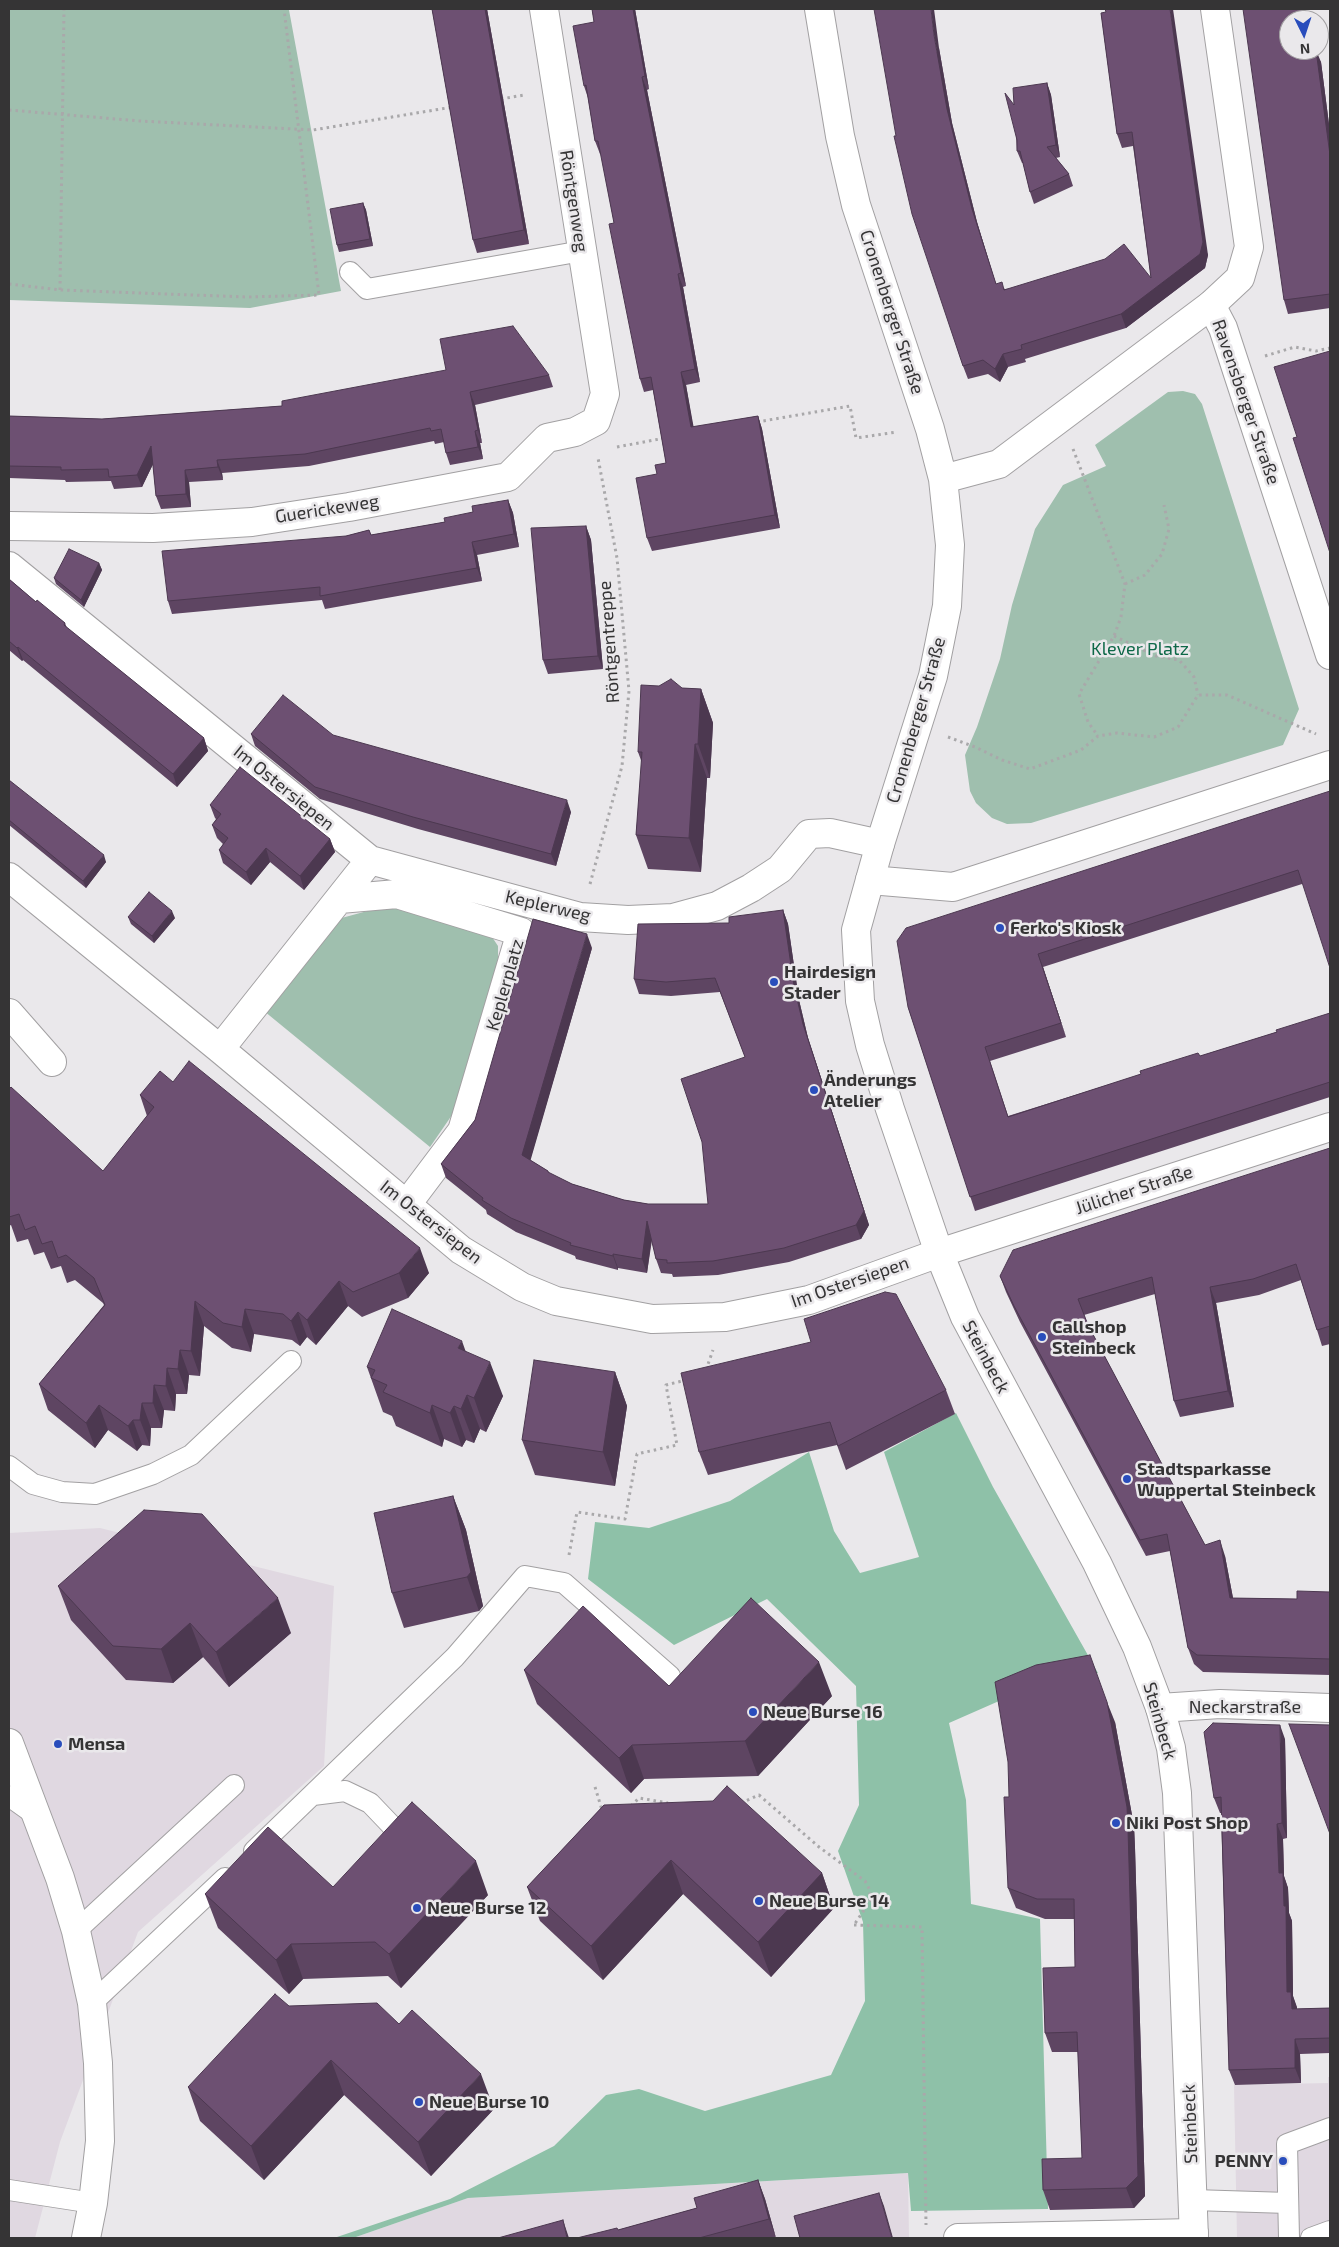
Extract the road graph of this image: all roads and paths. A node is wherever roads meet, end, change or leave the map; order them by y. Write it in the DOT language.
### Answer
graph roads {
  1 [pos="64,9"];
  2 [pos="284,9"];
  3 [pos="544,9"];
  4 [pos="819,9"];
  5 [pos="1215,9"];
  6 [pos="556,89"];
  7 [pos="498,99"];
  8 [pos="459,106"];
  9 [pos="9,110"];
  10 [pos="61,114"];
  11 [pos="300,129"];
  12 [pos="582,250"];
  13 [pos="350,272"];
  14 [pos="9,284"];
  15 [pos="60,290"];
  16 [pos="1211,305"];
  17 [pos="1295,347"];
  18 [pos="1330,348"];
  19 [pos="605,394"];
  20 [pos="748,424"];
  21 [pos="877,435"];
  22 [pos="672,437"];
  23 [pos="614,447"];
  24 [pos="1083,476"];
  25 [pos="944,479"];
  26 [pos="604,492"];
  27 [pos="1164,505"];
  28 [pos="9,526"];
  29 [pos="9,566"];
  30 [pos="1125,584"];
  31 [pos="1114,636"];
  32 [pos="1330,655"];
  33 [pos="1198,695"];
  34 [pos="1098,736"];
  35 [pos="1322,736"];
  36 [pos="975,747"];
  37 [pos="1330,765"];
  38 [pos="880,844"];
  39 [pos="370,860"];
  40 [pos="9,877"];
  41 [pos="592,877"];
  42 [pos="870,880"];
  43 [pos="340,899"];
  44 [pos="9,1013"];
  45 [pos="220,1049"];
  46 [pos="52,1062"];
  47 [pos="1330,1127"];
  48 [pos="407,1204"];
  49 [pos="938,1252"];
  50 [pos="725,1317"];
  51 [pos="291,1360"];
  52 [pos="704,1376"];
  53 [pos="694,1378"];
  54 [pos="9,1466"];
  55 [pos="564,1583"];
  56 [pos="670,1676"];
  57 [pos="1160,1708"];
  58 [pos="1330,1708"];
  59 [pos="9,1743"];
  60 [pos="234,1785"];
  61 [pos="596,1787"];
  62 [pos="313,1795"];
  63 [pos="9,1796"];
  64 [pos="674,1804"];
  65 [pos="735,1806"];
  66 [pos="626,1811"];
  67 [pos="603,1816"];
  68 [pos="39,1818"];
  69 [pos="385,1858"];
  70 [pos="76,1931"];
  71 [pos="92,2003"];
  72 [pos="1330,2128"];
  73 [pos="9,2190"];
  74 [pos="1193,2200"];
  75 [pos="93,2203"];
  76 [pos="1288,2203"];
  77 [pos="926,2216"];
  78 [pos="1330,2231"];
  79 [pos="1194,2236"];
  80 [pos="86,2238"];
  81 [pos="958,2238"];
  82 [pos="1289,2238"];
  83 [pos="1311,2238"];
  1 -- 10 [label="path"];
  2 -- 11 [label="path"];
  3 -- 6 [label="street, Röntgenweg"];
  4 -- 25 [label="street, Cronenberger Straße"];
  5 -- 16 [label="street, Ravensberger Straße"];
  6 -- 7 [label="path"];
  6 -- 12 [label="street, Röntgenweg"];
  8 -- 11 [label="path"];
  9 -- 10 [label="path"];
  10 -- 11 [label="path"];
  10 -- 15 [label="path"];
  11 -- 15 [label="path"];
  12 -- 13 [label="lane"];
  12 -- 19 [label="street, Röntgenweg"];
  14 -- 15 [label="path"];
  16 -- 25 [label="street"];
  16 -- 32 [label="street, Ravensberger Straße"];
  17 -- 18 [label="path"];
  19 -- 28 [label="street, Guerickeweg"];
  20 -- 21 [label="path"];
  22 -- 23 [label="path"];
  24 -- 30 [label="path"];
  25 -- 38 [label="street, Cronenberger Straße"];
  26 -- 41 [label="path, Röntgentreppe"];
  27 -- 30 [label="path"];
  29 -- 39 [label="street, Im Ostersiepen"];
  30 -- 31 [label="path"];
  31 -- 33 [label="path"];
  31 -- 34 [label="path"];
  33 -- 34 [label="path"];
  33 -- 35 [label="path"];
  34 -- 36 [label="path"];
  37 -- 42 [label="street"];
  38 -- 39 [label="street, Keplerweg"];
  38 -- 42 [label="street, Cronenberger Straße"];
  39 -- 43 [label="street"];
  40 -- 45 [label="street, Im Ostersiepen"];
  42 -- 49 [label="street, Cronenberger Straße"];
  43 -- 45 [label="street"];
  43 -- 48 [label="street, Keplerplatz"];
  44 -- 46 [label="street"];
  45 -- 48 [label="street, Im Ostersiepen"];
  47 -- 49 [label="street, Jülicher Straße"];
  48 -- 50 [label="street, Im Ostersiepen"];
  49 -- 50 [label="street, Im Ostersiepen"];
  49 -- 57 [label="street, Steinbeck"];
  50 -- 52 [label="path"];
  51 -- 54 [label="lane"];
  53 -- 55 [label="path"];
  55 -- 56 [label="lane"];
  55 -- 62 [label="lane"];
  57 -- 58 [label="street, Neckarstraße"];
  57 -- 74 [label="street, Steinbeck"];
  59 -- 68 [label="street"];
  60 -- 70 [label="lane"];
  61 -- 67 [label="path"];
  62 -- 69 [label="lane"];
  62 -- 71 [label="lane"];
  63 -- 68 [label="lane"];
  64 -- 66 [label="path"];
  65 -- 77 [label="path"];
  68 -- 70 [label="street"];
  70 -- 71 [label="street"];
  71 -- 75 [label="street"];
  72 -- 76 [label="lane"];
  73 -- 75 [label="lane"];
  74 -- 76 [label="lane"];
  74 -- 79 [label="street, Steinbeck"];
  75 -- 80 [label="street"];
  76 -- 82 [label="lane"];
  78 -- 83 [label="lane"];
  79 -- 81 [label="street"];
}
